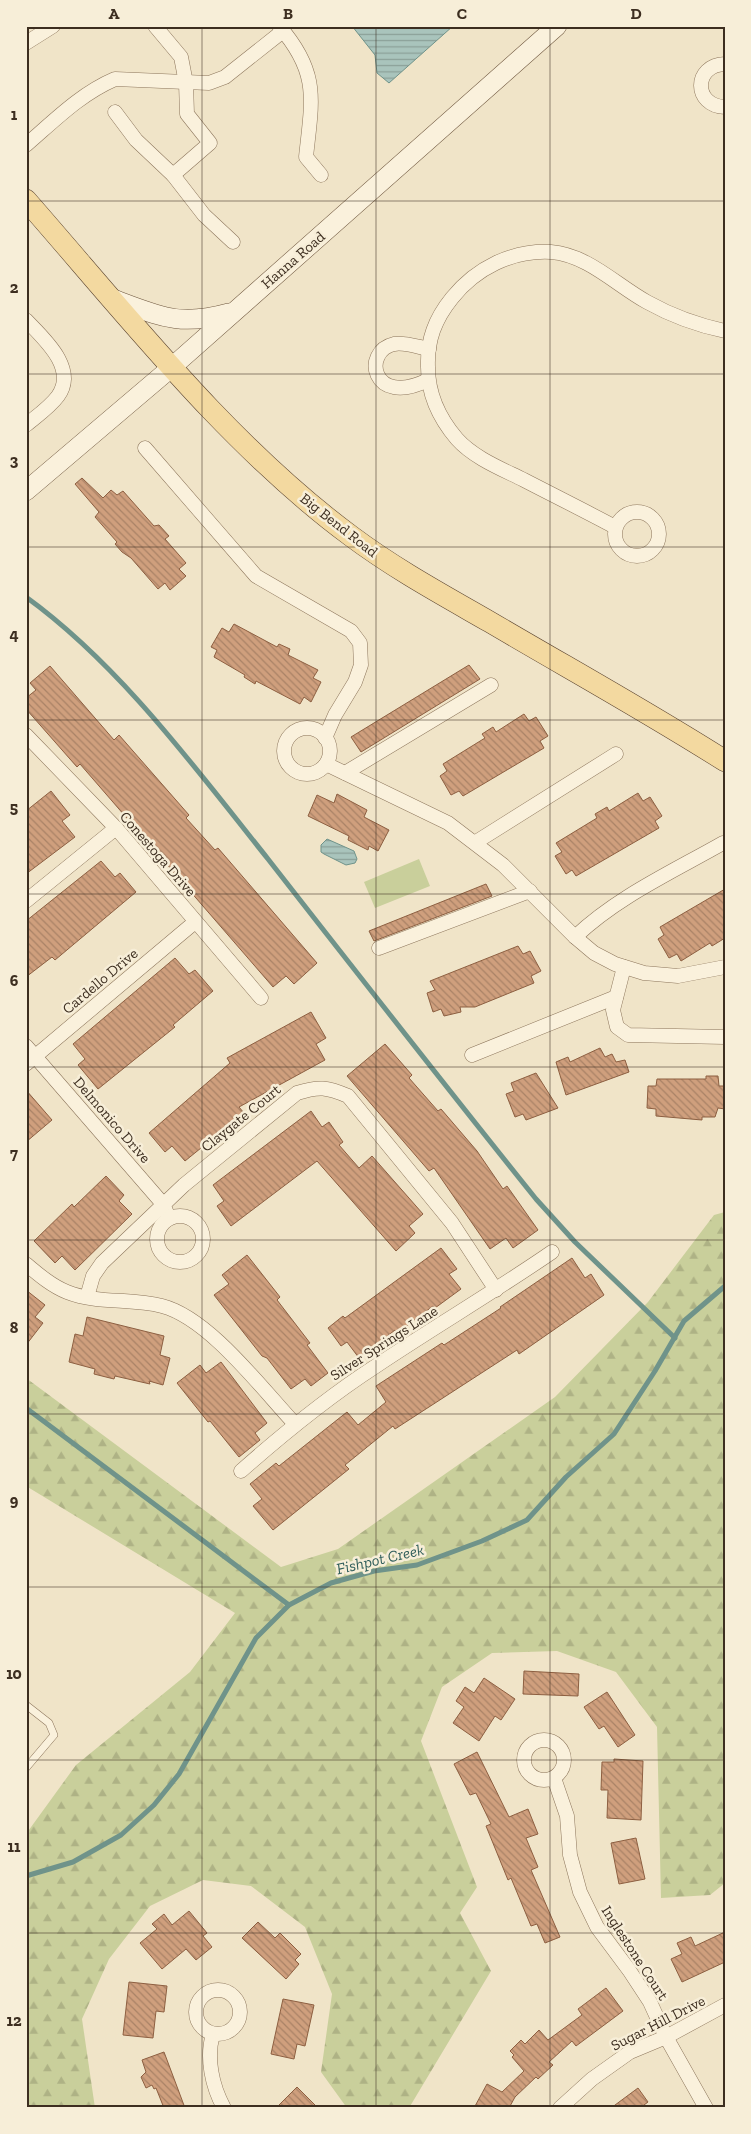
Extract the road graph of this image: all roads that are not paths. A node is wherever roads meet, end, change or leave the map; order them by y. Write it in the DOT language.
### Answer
graph roads {
  1 [pos="53,26"];
  2 [pos="155,26"];
  3 [pos="557,26"];
  4 [pos="281,29"];
  5 [pos="26,43"];
  6 [pos="725,64"];
  7 [pos="186,83"];
  8 [pos="725,107"];
  9 [pos="115,112"];
  10 [pos="26,145"];
  11 [pos="174,175"];
  12 [pos="320,175"];
  13 [pos="26,200"];
  14 [pos="233,242"];
  15 [pos="113,299"];
  16 [pos="235,311"];
  17 [pos="26,320"];
  18 [pos="725,331"];
  19 [pos="429,349"];
  20 [pos="172,367"];
  21 [pos="428,380"];
  22 [pos="26,424"];
  23 [pos="145,448"];
  24 [pos="26,491"];
  25 [pos="616,526"];
  26 [pos="491,685"];
  27 [pos="26,735"];
  28 [pos="325,738"];
  29 [pos="616,754"];
  30 [pos="725,761"];
  31 [pos="326,764"];
  32 [pos="345,773"];
  33 [pos="116,828"];
  34 [pos="476,842"];
  35 [pos="723,843"];
  36 [pos="530,891"];
  37 [pos="26,900"];
  38 [pos="195,922"];
  39 [pos="575,937"];
  40 [pos="379,948"];
  41 [pos="624,967"];
  42 [pos="725,967"];
  43 [pos="261,998"];
  44 [pos="616,998"];
  45 [pos="725,1037"];
  46 [pos="472,1055"];
  47 [pos="29,1056"];
  48 [pos="164,1204"];
  49 [pos="169,1218"];
  50 [pos="552,1252"];
  51 [pos="26,1264"];
  52 [pos="496,1290"];
  53 [pos="87,1298"];
  54 [pos="295,1424"];
  55 [pos="241,1471"];
  56 [pos="26,1705"];
  57 [pos="26,1768"];
  58 [pos="554,1778"];
  59 [pos="725,2005"];
  60 [pos="212,2034"];
  61 [pos="666,2037"];
  62 [pos="224,2108"];
  63 [pos="560,2108"];
  64 [pos="706,2108"];
  1 -- 5 [label="street"];
  2 -- 7 [label="street"];
  3 -- 16 [label="street, Hanna Road"];
  4 -- 7 [label="street"];
  4 -- 12 [label="street"];
  6 -- 8 [label="street"];
  7 -- 10 [label="street"];
  7 -- 11 [label="street"];
  9 -- 11 [label="street"];
  11 -- 14 [label="street"];
  13 -- 15 [label="main road, Big Bend Road"];
  15 -- 16 [label="street"];
  15 -- 20 [label="main road, Big Bend Road"];
  16 -- 20 [label="street, Hanna Road"];
  17 -- 22 [label="street"];
  18 -- 19 [label="street"];
  19 -- 21 [label="street"];
  19 -- 21 [label="street"];
  20 -- 24 [label="street, Hanna Road"];
  20 -- 30 [label="main road, Big Bend Road"];
  21 -- 25 [label="street"];
  23 -- 28 [label="street"];
  26 -- 32 [label="street"];
  27 -- 33 [label="street, Conestoga Drive"];
  28 -- 31 [label="street"];
  28 -- 31 [label="street"];
  29 -- 34 [label="street"];
  31 -- 32 [label="street"];
  32 -- 34 [label="street"];
  33 -- 37 [label="street"];
  33 -- 38 [label="street, Conestoga Drive"];
  34 -- 36 [label="street"];
  35 -- 39 [label="street"];
  36 -- 39 [label="street"];
  36 -- 40 [label="street"];
  38 -- 43 [label="street, Conestoga Drive"];
  38 -- 47 [label="street, Cardello Drive"];
  39 -- 41 [label="street"];
  41 -- 42 [label="street"];
  41 -- 44 [label="street"];
  44 -- 45 [label="street"];
  44 -- 46 [label="street"];
  47 -- 48 [label="street, Delmonico Drive"];
  48 -- 49 [label="street, Delmonico Drive"];
  48 -- 52 [label="street, Claygate Court"];
  48 -- 53 [label="street, Claygate Court"];
  50 -- 52 [label="street, Silver Springs Lane"];
  51 -- 53 [label="street"];
  52 -- 54 [label="street, Silver Springs Lane"];
  53 -- 54 [label="street"];
  54 -- 55 [label="street, Silver Springs Lane"];
  56 -- 57 [label="lane"];
  58 -- 61 [label="street, Inglestone Court"];
  59 -- 61 [label="street, Sugar Hill Drive"];
  60 -- 62 [label="street"];
  61 -- 63 [label="street, Sugar Hill Drive"];
  61 -- 64 [label="street, Inglestone Court"];
}
